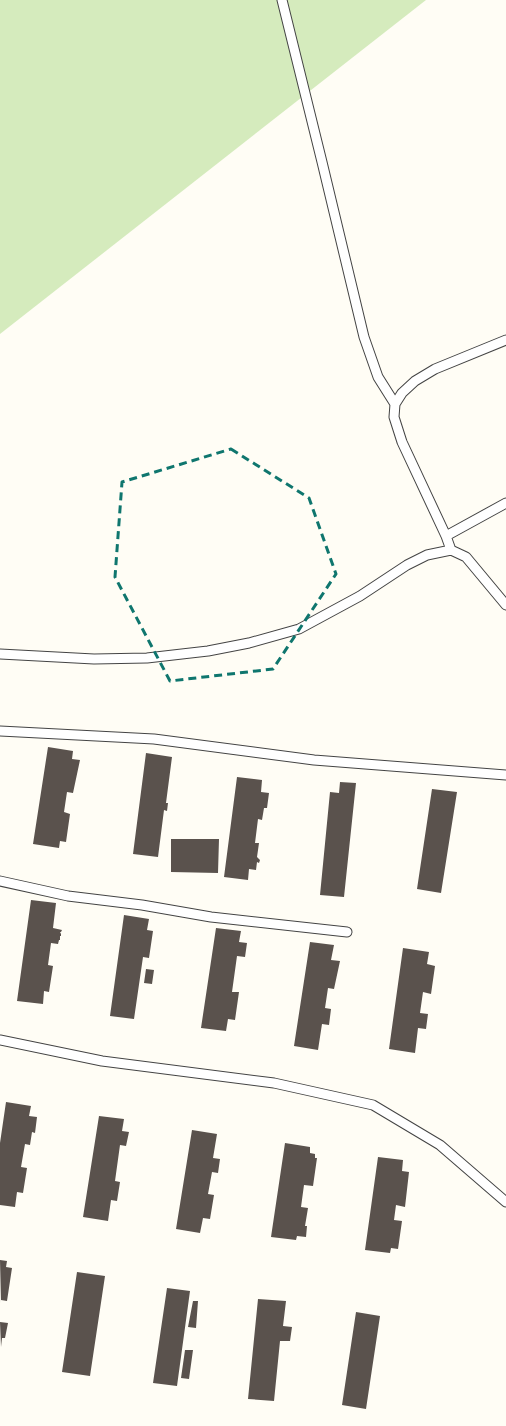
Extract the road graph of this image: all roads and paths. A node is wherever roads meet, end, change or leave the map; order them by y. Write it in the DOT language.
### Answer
graph roads {
  1 [pos="282,0"];
  2 [pos="506,340"];
  3 [pos="395,404"];
  4 [pos="506,503"];
  5 [pos="446,536"];
  6 [pos="451,550"];
  7 [pos="506,605"];
  8 [pos="0,654"];
  9 [pos="0,731"];
  10 [pos="506,775"];
  11 [pos="0,881"];
  12 [pos="347,932"];
  13 [pos="0,1040"];
  14 [pos="506,1202"];
  1 -- 3 [label="lane"];
  2 -- 3 [label="lane"];
  3 -- 5 [label="lane"];
  4 -- 5 [label="lane"];
  5 -- 6 [label="lane"];
  6 -- 7 [label="lane"];
  6 -- 8 [label="lane"];
  9 -- 10 [label="lane"];
  11 -- 12 [label="lane"];
  13 -- 14 [label="lane"];
}
